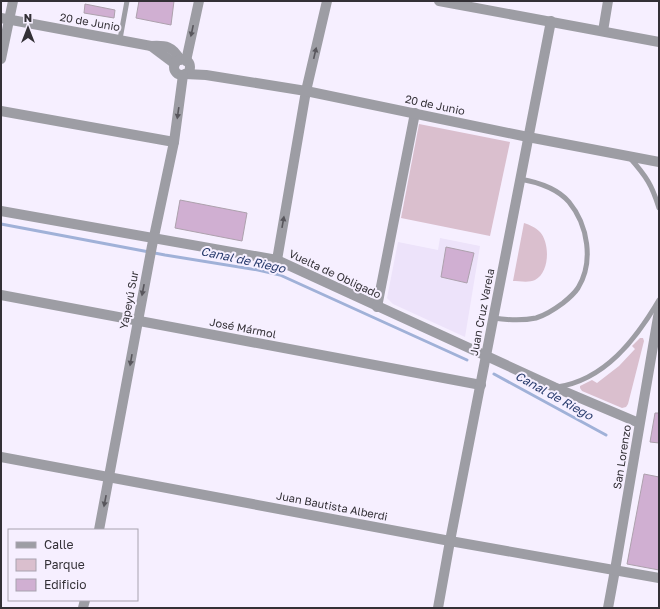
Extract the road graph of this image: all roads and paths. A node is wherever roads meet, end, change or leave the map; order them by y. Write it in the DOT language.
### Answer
graph roads {
  1 [pos="13,1"];
  2 [pos="127,1"];
  3 [pos="199,1"];
  4 [pos="327,1"];
  5 [pos="439,1"];
  6 [pos="608,1"];
  7 [pos="5,19"];
  8 [pos="551,21"];
  9 [pos="603,31"];
  10 [pos="120,39"];
  11 [pos="659,42"];
  12 [pos="1,59"];
  13 [pos="182,62"];
  14 [pos="184,75"];
  15 [pos="206,75"];
  16 [pos="306,91"];
  17 [pos="1,111"];
  18 [pos="415,113"];
  19 [pos="528,137"];
  20 [pos="174,142"];
  21 [pos="628,156"];
  22 [pos="659,162"];
  23 [pos="520,179"];
  24 [pos="659,208"];
  25 [pos="1,211"];
  26 [pos="153,242"];
  27 [pos="277,260"];
  28 [pos="1,295"];
  29 [pos="659,300"];
  30 [pos="377,307"];
  31 [pos="659,311"];
  32 [pos="493,318"];
  33 [pos="138,321"];
  34 [pos="486,356"];
  35 [pos="481,385"];
  36 [pos="554,387"];
  37 [pos="639,423"];
  38 [pos="1,457"];
  39 [pos="110,476"];
  40 [pos="99,529"];
  41 [pos="450,541"];
  42 [pos="615,570"];
  43 [pos="659,578"];
  44 [pos="438,608"];
  45 [pos="608,608"];
  1 -- 7 [label="street"];
  2 -- 10 [label="lane"];
  3 -- 13 [label="street, Yapeyú Sur, one-way"];
  16 -- 4 [label="street, one-way"];
  5 -- 8 [label="street"];
  6 -- 9 [label="street"];
  7 -- 10 [label="street, 20 de Junio"];
  7 -- 12 [label="street"];
  8 -- 9 [label="street"];
  8 -- 19 [label="street, Juan Cruz Varela"];
  9 -- 11 [label="street"];
  10 -- 13 [label="street, 20 de Junio"];
  13 -- 14 [label="street, Yapeyú Sur"];
  13 -- 14 [label="street"];
  13 -- 15 [label="street, 20 de Junio"];
  14 -- 15 [label="street, 20 de Junio"];
  14 -- 20 [label="street, Yapeyú Sur, one-way"];
  15 -- 16 [label="street, 20 de Junio"];
  16 -- 18 [label="street, 20 de Junio"];
  27 -- 16 [label="street, one-way"];
  17 -- 20 [label="street"];
  18 -- 19 [label="street, 20 de Junio"];
  18 -- 30 [label="street"];
  19 -- 21 [label="street, 20 de Junio"];
  19 -- 23 [label="street, Juan Cruz Varela"];
  20 -- 26 [label="street, Yapeyú Sur"];
  21 -- 22 [label="street, 20 de Junio"];
  21 -- 24 [label="lane"];
  23 -- 32 [label="street, Juan Cruz Varela"];
  23 -- 32 [label="lane"];
  25 -- 26 [label="street, Vuelta de Obligado"];
  26 -- 27 [label="street, Vuelta de Obligado"];
  26 -- 33 [label="street, Yapeyú Sur, one-way"];
  27 -- 30 [label="street, Vuelta de Obligado"];
  28 -- 33 [label="street, José Mármol"];
  29 -- 36 [label="lane"];
  30 -- 34 [label="street, Vuelta de Obligado"];
  31 -- 37 [label="street, San Lorenzo"];
  32 -- 34 [label="street, Juan Cruz Varela"];
  33 -- 35 [label="street, José Mármol"];
  33 -- 39 [label="street, Yapeyú Sur, one-way"];
  34 -- 35 [label="street, Juan Cruz Varela"];
  34 -- 36 [label="street, Vuelta de Obligado"];
  35 -- 41 [label="street, Juan Cruz Varela"];
  36 -- 37 [label="street, Vuelta de Obligado"];
  37 -- 42 [label="street, San Lorenzo"];
  38 -- 39 [label="street, Juan Bautista Alberdi"];
  39 -- 40 [label="street, Yapeyú Sur, one-way"];
  39 -- 41 [label="street, Juan Bautista Alberdi"];
  41 -- 42 [label="street, Juan Bautista Alberdi"];
  41 -- 44 [label="street, Juan Cruz Varela"];
  42 -- 43 [label="street, Juan Bautista Alberdi"];
  42 -- 45 [label="street, San Lorenzo"];
}
